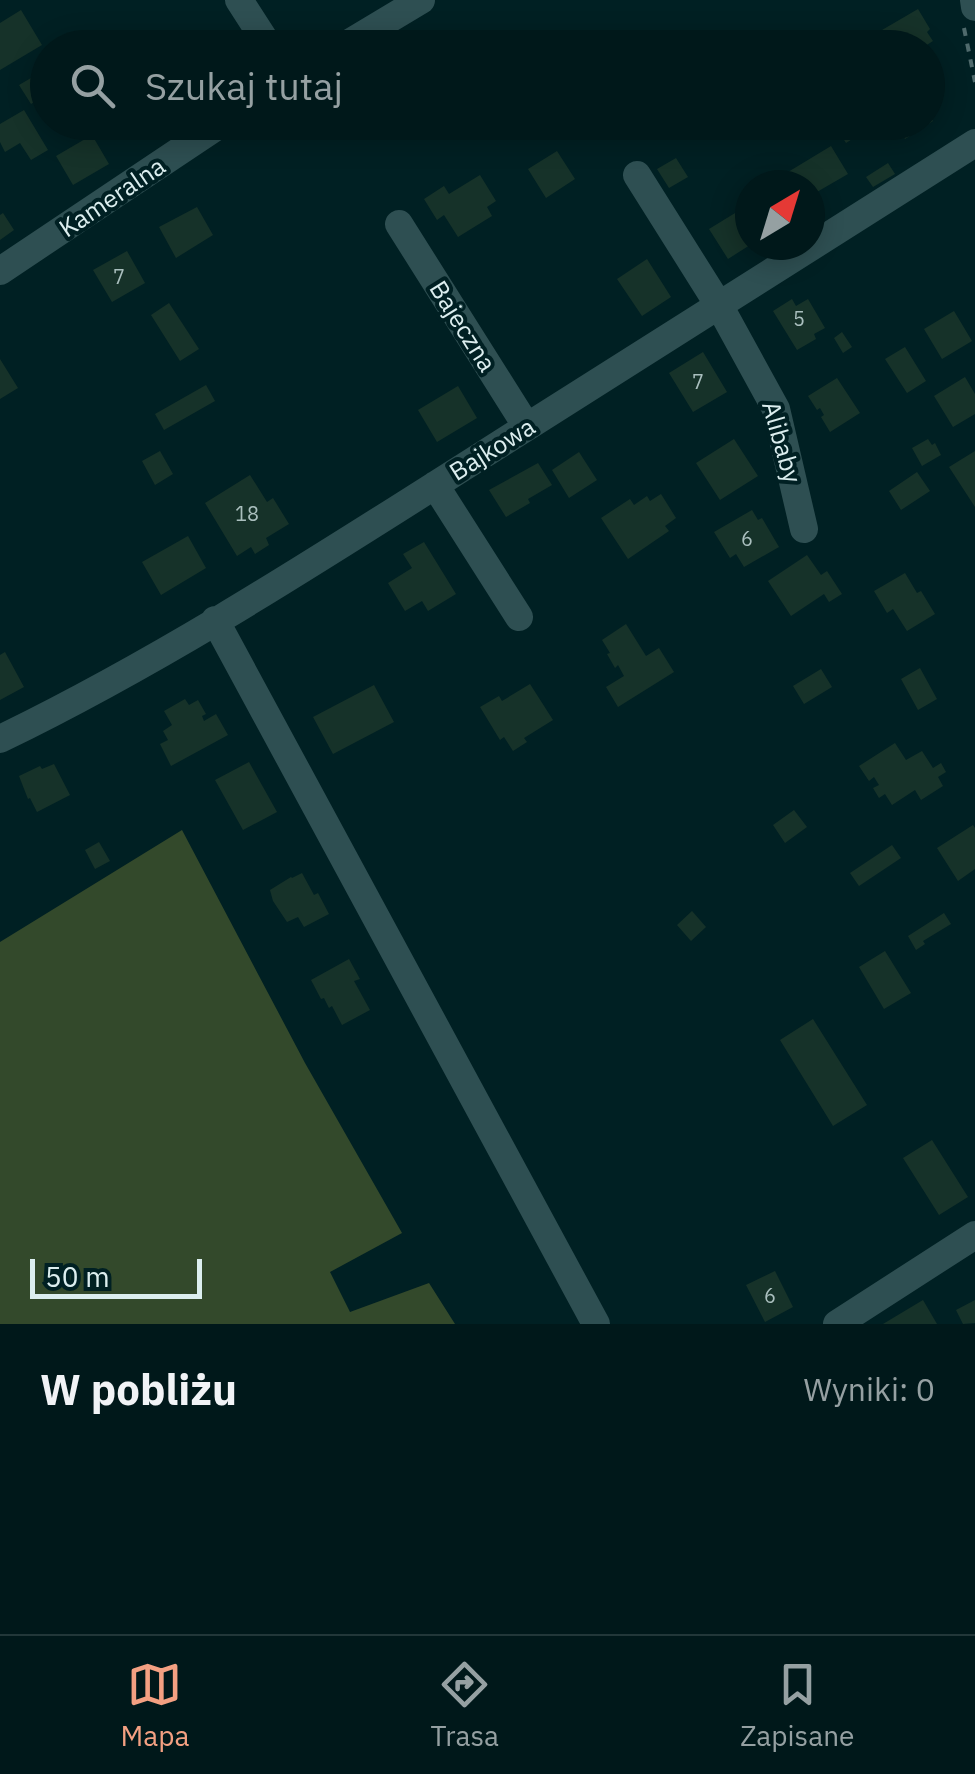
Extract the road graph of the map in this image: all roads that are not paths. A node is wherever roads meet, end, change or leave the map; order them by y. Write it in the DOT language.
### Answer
graph roads {
  1 [pos="239,0"];
  2 [pos="421,0"];
  3 [pos="258,30"];
  4 [pos="372,30"];
  5 [pos="196,140"];
  6 [pos="975,142"];
  7 [pos="637,175"];
  8 [pos="399,224"];
  9 [pos="0,271"];
  10 [pos="720,306"];
  11 [pos="527,427"];
  12 [pos="435,485"];
  13 [pos="804,529"];
  14 [pos="519,617"];
  15 [pos="215,620"];
  16 [pos="0,740"];
  17 [pos="975,1235"];
  18 [pos="596,1324"];
  19 [pos="837,1324"];
  1 -- 3 [label="street"];
  2 -- 4 [label="street"];
  5 -- 9 [label="street, Kameralna"];
  6 -- 10 [label="street, Bajkowa"];
  7 -- 10 [label="street, Alibaby"];
  8 -- 11 [label="street, Bajeczna"];
  10 -- 11 [label="street, Bajkowa"];
  10 -- 13 [label="street, Alibaby"];
  11 -- 12 [label="street, Bajkowa"];
  12 -- 14 [label="street"];
  12 -- 15 [label="street, Bajkowa"];
  15 -- 16 [label="street, Bajkowa"];
  15 -- 18 [label="street"];
  17 -- 19 [label="street"];
}
